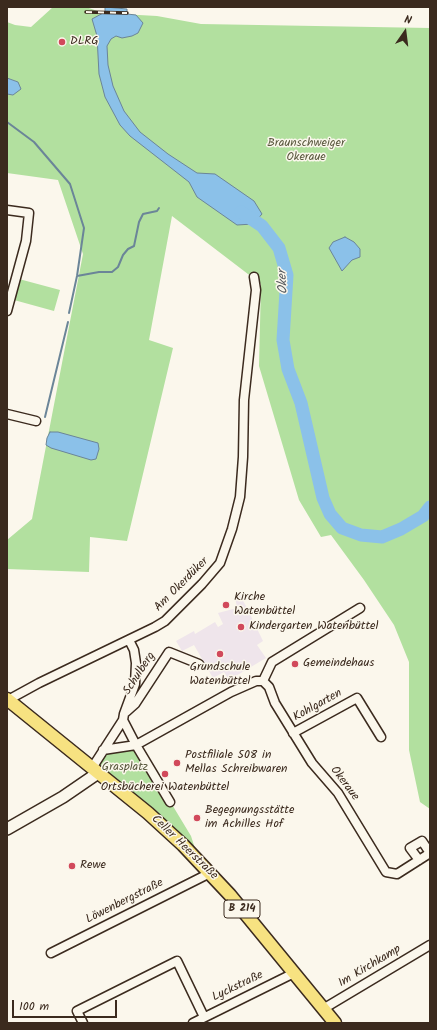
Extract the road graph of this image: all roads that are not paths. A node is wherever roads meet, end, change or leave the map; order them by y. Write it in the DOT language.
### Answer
graph roads {
  1 [pos="7,210"];
  2 [pos="254,277"];
  3 [pos="7,311"];
  4 [pos="7,414"];
  5 [pos="36,421"];
  6 [pos="360,608"];
  7 [pos="129,640"];
  8 [pos="199,664"];
  9 [pos="263,681"];
  10 [pos="7,700"];
  11 [pos="123,717"];
  12 [pos="293,734"];
  13 [pos="381,737"];
  14 [pos="136,745"];
  15 [pos="103,750"];
  16 [pos="95,771"];
  17 [pos="170,802"];
  18 [pos="7,828"];
  19 [pos="418,860"];
  20 [pos="210,873"];
  21 [pos="430,945"];
  22 [pos="51,954"];
  23 [pos="294,973"];
  24 [pos="323,1009"];
  25 [pos="204,1017"];
  26 [pos="83,1023"];
  27 [pos="193,1023"];
  28 [pos="335,1023"];
  1 -- 3 [label="street"];
  2 -- 7 [label="street, Am Okerdüker"];
  4 -- 5 [label="street"];
  6 -- 9 [label="street"];
  7 -- 10 [label="street, Am Okerdüker"];
  7 -- 11 [label="street, Schulberg"];
  8 -- 11 [label="street, Schulberg"];
  9 -- 12 [label="street, Okeraue"];
  9 -- 14 [label="street"];
  10 -- 16 [label="main road, Celler Heerstraße / B 214"];
  11 -- 14 [label="street"];
  11 -- 15 [label="street"];
  12 -- 13 [label="street, Kohlgarten"];
  12 -- 19 [label="street, Okeraue"];
  14 -- 15 [label="street"];
  14 -- 17 [label="street"];
  15 -- 16 [label="street"];
  16 -- 18 [label="main road"];
  16 -- 20 [label="main road, Celler Heerstraße / B 214"];
  20 -- 22 [label="street, Löwenbergstraße"];
  20 -- 23 [label="main road, Celler Heerstraße / B 214"];
  21 -- 24 [label="street, Im Kirchkamp"];
  23 -- 24 [label="main road, Celler Heerstraße / B 214"];
  23 -- 25 [label="street, Lyckstraße"];
  24 -- 28 [label="main road, Celler Heerstraße / B 214"];
  25 -- 26 [label="street"];
  25 -- 27 [label="street, Lyckstraße"];
}
